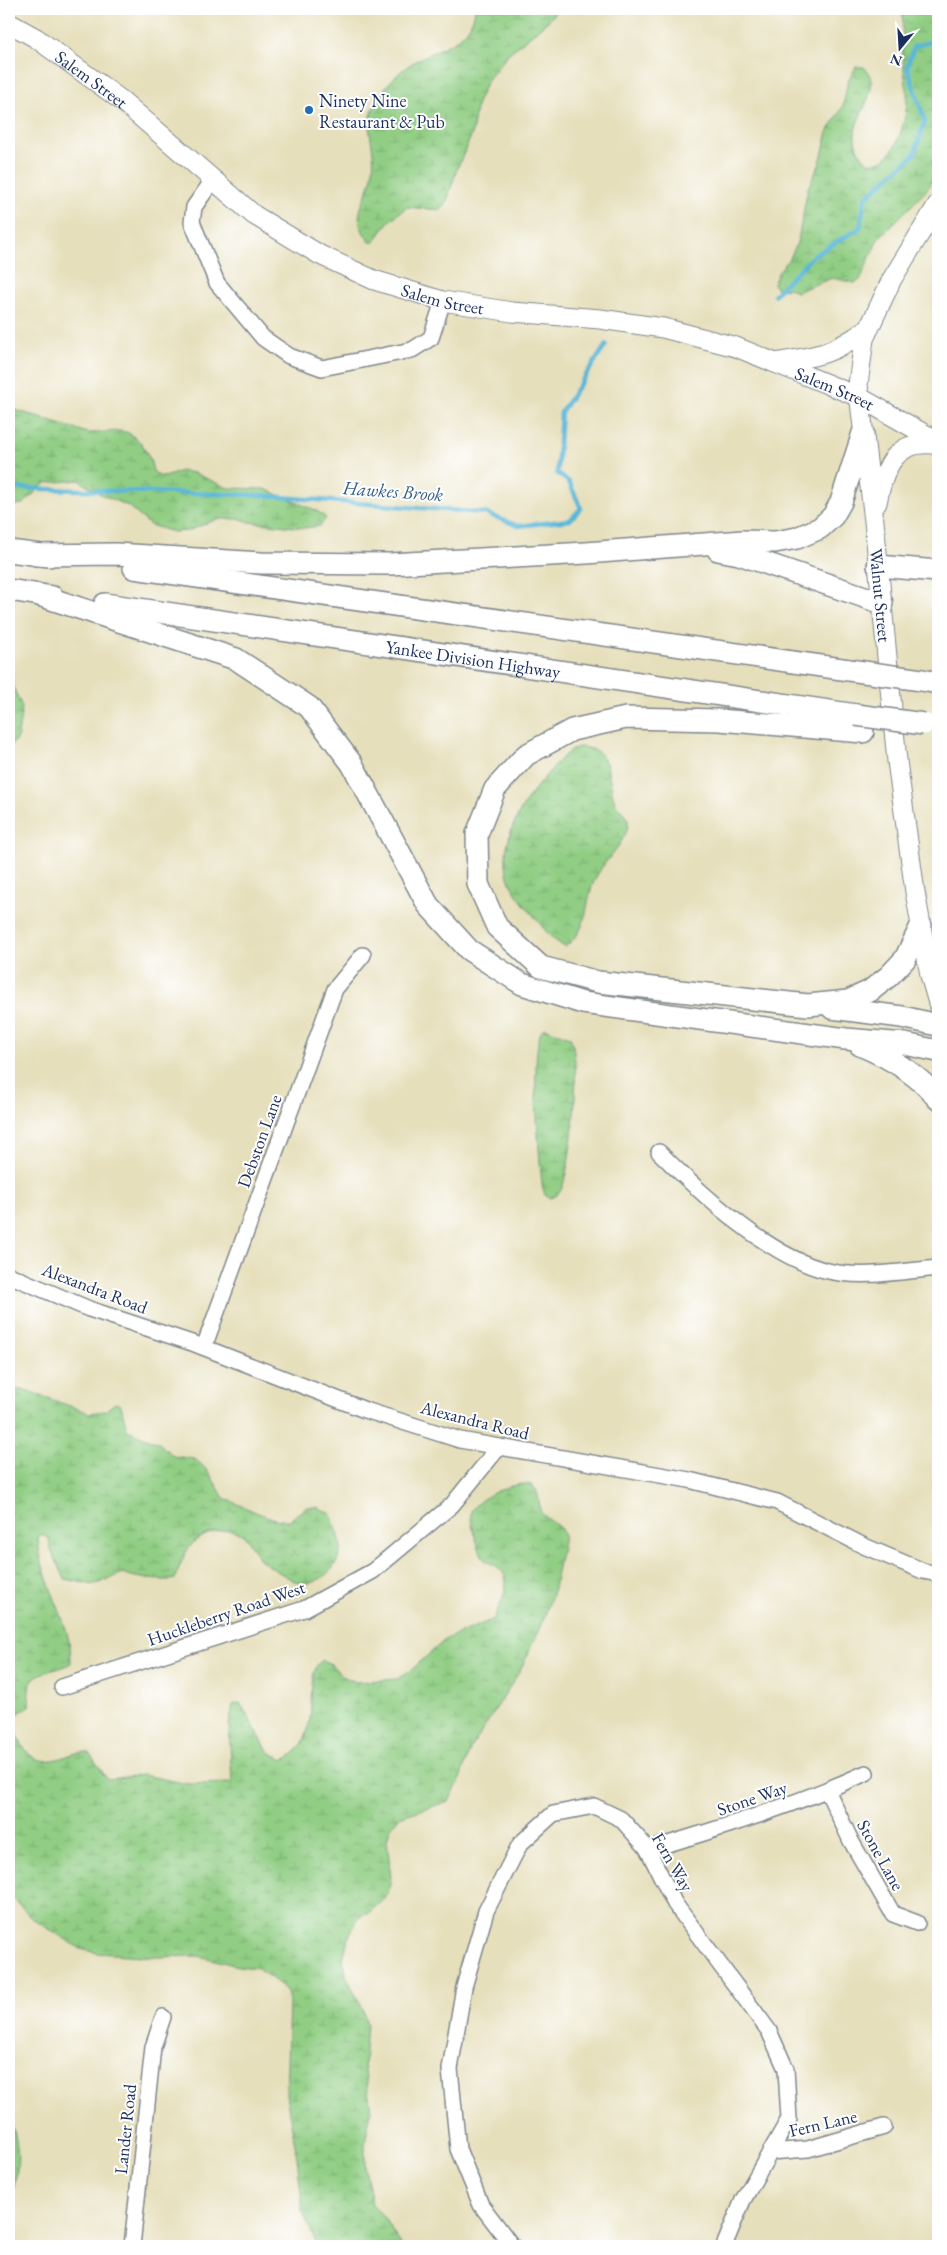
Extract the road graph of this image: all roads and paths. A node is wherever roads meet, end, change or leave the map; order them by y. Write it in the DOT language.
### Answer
graph roads {
  1 [pos="9,23"];
  2 [pos="213,180"];
  3 [pos="938,204"];
  4 [pos="443,301"];
  5 [pos="870,327"];
  6 [pos="774,363"];
  7 [pos="859,398"];
  8 [pos="863,433"];
  9 [pos="938,439"];
  10 [pos="938,445"];
  11 [pos="874,521"];
  12 [pos="689,546"];
  13 [pos="9,551"];
  14 [pos="36,555"];
  15 [pos="878,566"];
  16 [pos="938,571"];
  17 [pos="9,590"];
  18 [pos="39,595"];
  19 [pos="882,603"];
  20 [pos="930,682"];
  21 [pos="860,724"];
  22 [pos="922,724"];
  23 [pos="921,926"];
  24 [pos="363,955"];
  25 [pos="938,1003"];
  26 [pos="808,1005"];
  27 [pos="938,1025"];
  28 [pos="846,1039"];
  29 [pos="938,1051"];
  30 [pos="938,1099"];
  31 [pos="659,1152"];
  32 [pos="938,1268"];
  33 [pos="9,1275"];
  34 [pos="204,1347"];
  35 [pos="499,1447"];
  36 [pos="938,1574"];
  37 [pos="62,1688"];
  38 [pos="866,1774"];
  39 [pos="827,1790"];
  40 [pos="648,1850"];
  41 [pos="917,1924"];
  42 [pos="163,2017"];
  43 [pos="884,2127"];
  44 [pos="770,2152"];
  45 [pos="132,2246"];
  46 [pos="512,2246"];
  47 [pos="724,2246"];
  1 -- 2 [label="main road, Salem Street"];
  2 -- 4 [label="main road, Salem Street"];
  2 -- 4 [label="street"];
  3 -- 5 [label="main road, Walnut Street"];
  4 -- 6 [label="main road, Salem Street"];
  5 -- 6 [label="main road"];
  5 -- 7 [label="main road, Walnut Street"];
  6 -- 7 [label="main road, Salem Street"];
  7 -- 8 [label="main road, Walnut Street"];
  7 -- 9 [label="main road, Salem Street"];
  8 -- 11 [label="main road, Walnut Street"];
  8 -- 12 [label="highway"];
  10 -- 11 [label="main road"];
  11 -- 15 [label="main road, Walnut Street"];
  12 -- 14 [label="highway"];
  12 -- 19 [label="highway"];
  13 -- 14 [label="highway"];
  14 -- 20 [label="highway, bridge"];
  15 -- 16 [label="highway"];
  15 -- 19 [label="main road, Walnut Street"];
  17 -- 18 [label="highway, Yankee Division Highway"];
  18 -- 21 [label="highway, Yankee Division Highway"];
  18 -- 28 [label="highway"];
  19 -- 23 [label="main road, Walnut Street"];
  21 -- 22 [label="highway"];
  21 -- 26 [label="highway"];
  23 -- 25 [label="main road, Walnut Street"];
  23 -- 26 [label="highway"];
  24 -- 34 [label="street, Debston Lane"];
  26 -- 27 [label="highway"];
  28 -- 29 [label="highway"];
  28 -- 30 [label="highway"];
  31 -- 32 [label="street"];
  33 -- 34 [label="street, Alexandra Road"];
  34 -- 35 [label="street, Alexandra Road"];
  35 -- 36 [label="street, Alexandra Road"];
  35 -- 37 [label="street, Huckleberry Road West"];
  38 -- 39 [label="street, Stone Way"];
  39 -- 40 [label="street, Stone Way"];
  39 -- 41 [label="street, Stone Lane"];
  40 -- 44 [label="street, Fern Way"];
  40 -- 46 [label="street, Fern Way"];
  42 -- 45 [label="street, Lander Road"];
  43 -- 44 [label="street, Fern Lane"];
  44 -- 47 [label="street, Fern Way"];
}
